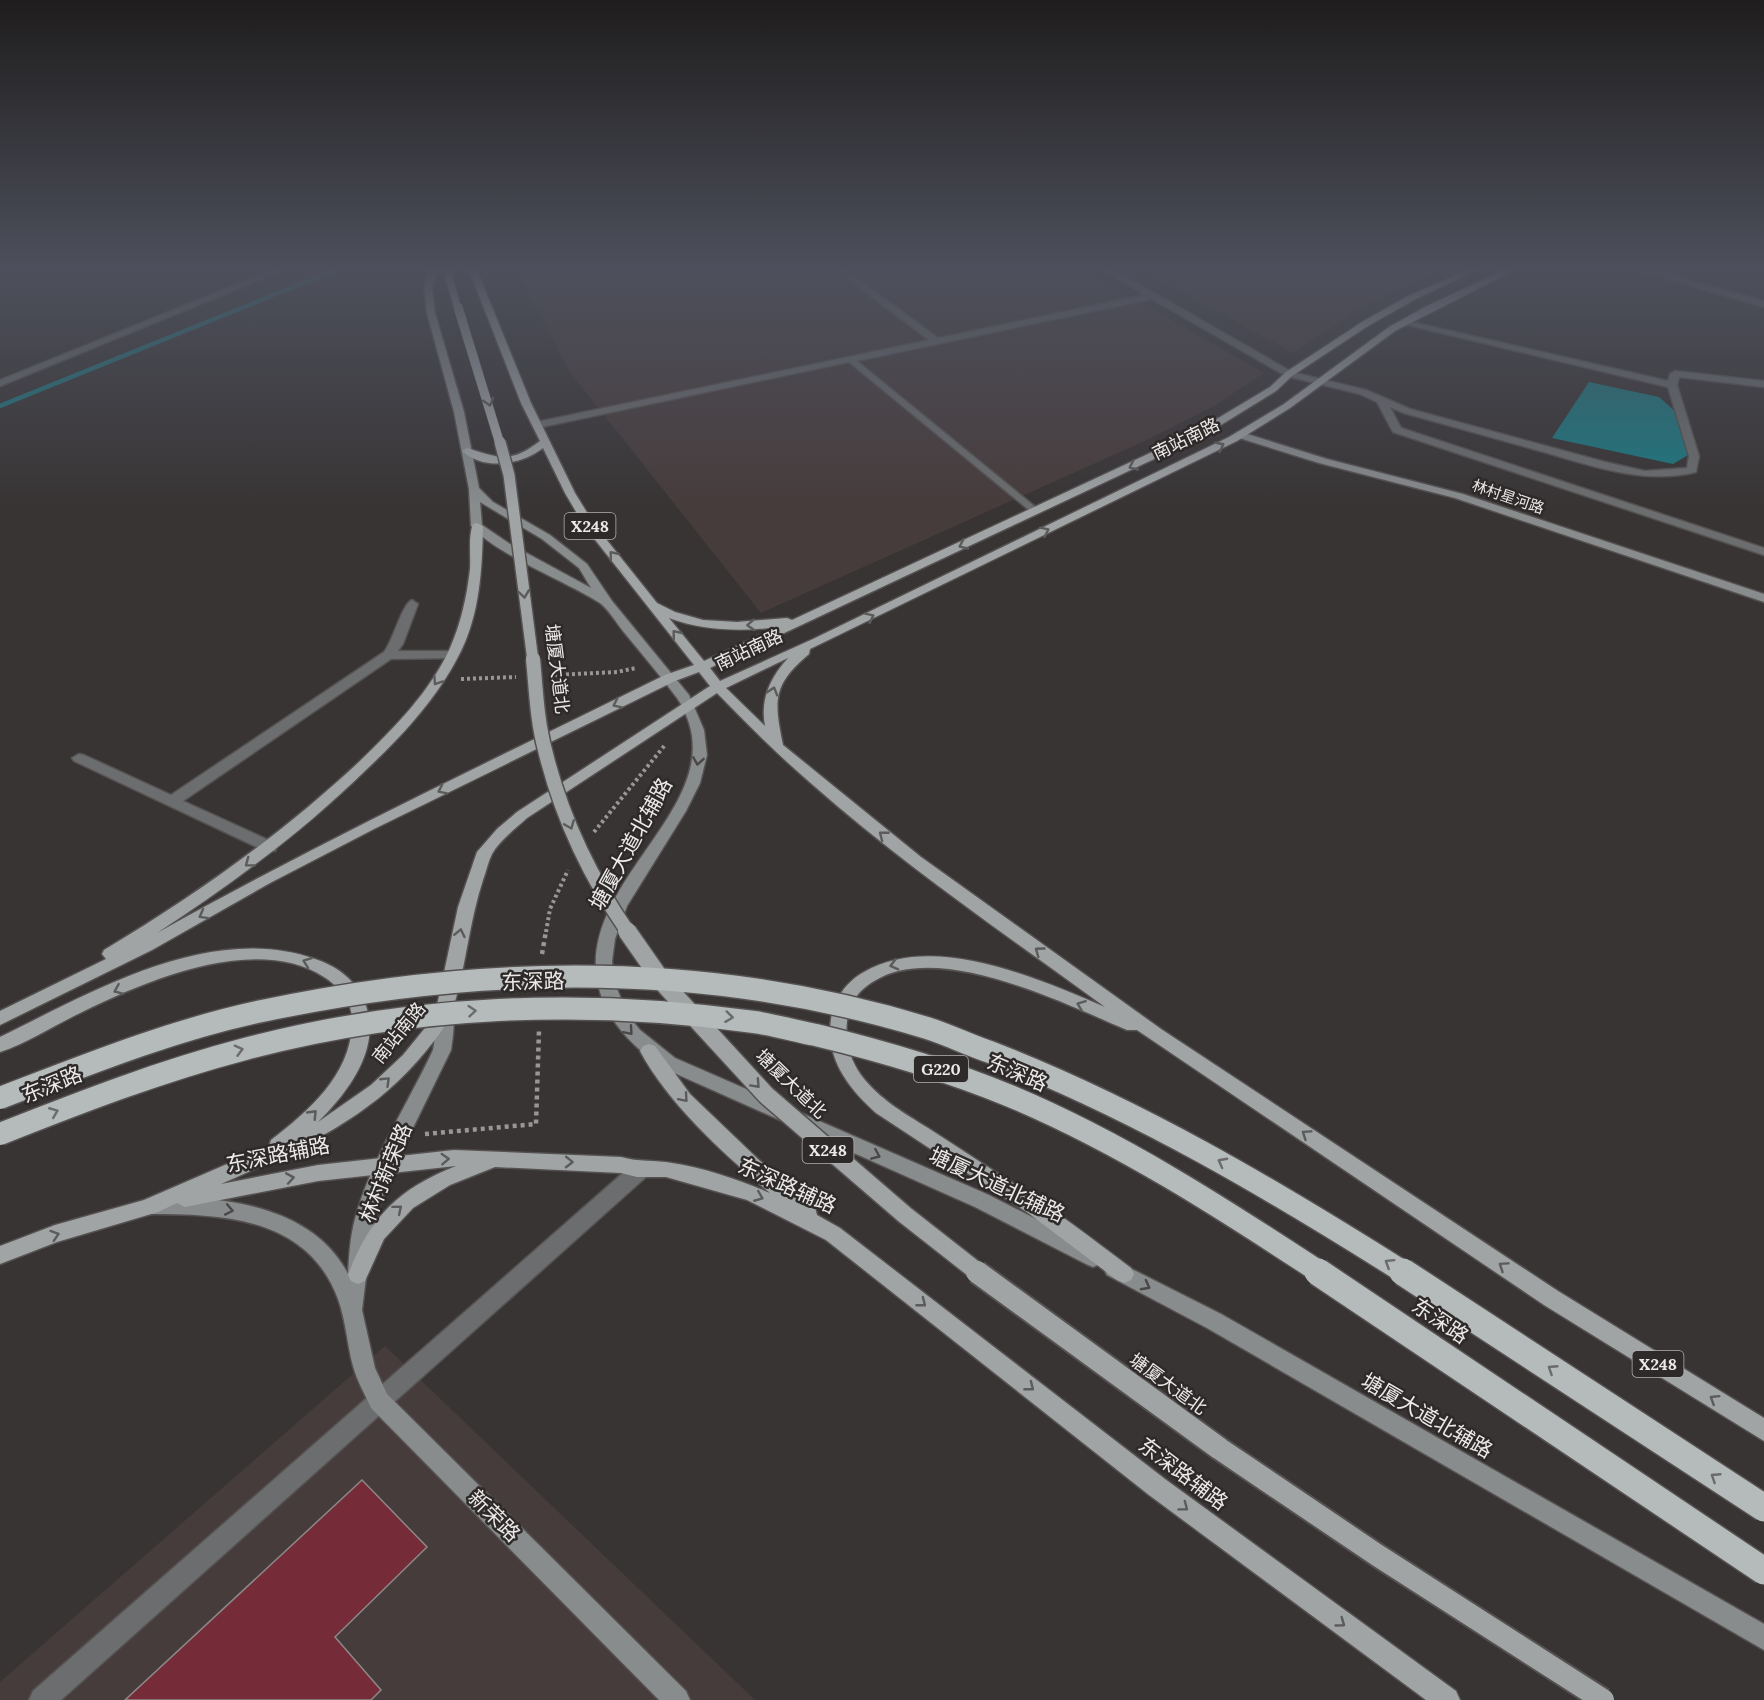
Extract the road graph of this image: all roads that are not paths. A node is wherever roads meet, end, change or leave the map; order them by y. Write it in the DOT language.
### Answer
graph roads {
  1 [pos="83,349"];
  2 [pos="441,349"];
  3 [pos="472,349"];
  4 [pos="505,349"];
  5 [pos="896,349"];
  6 [pos="1246,349"];
  7 [pos="1327,349"];
  8 [pos="1362,349"];
  9 [pos="1520,349"];
  10 [pos="850,359"];
  11 [pos="1289,374"];
  12 [pos="1322,380"];
  13 [pos="0,383"];
  14 [pos="1764,384"];
  15 [pos="1672,385"];
  16 [pos="1381,400"];
  17 [pos="537,424"];
  18 [pos="1240,435"];
  19 [pos="545,442"];
  20 [pos="467,451"];
  21 [pos="474,489"];
  22 [pos="1035,512"];
  23 [pos="477,526"];
  24 [pos="1764,552"];
  25 [pos="1764,598"];
  26 [pos="649,602"];
  27 [pos="607,603"];
  28 [pos="412,604"];
  29 [pos="809,617"];
  30 [pos="817,642"];
  31 [pos="388,655"];
  32 [pos="452,655"];
  33 [pos="702,667"];
  34 [pos="670,678"];
  35 [pos="718,687"];
  36 [pos="688,705"];
  37 [pos="778,747"];
  38 [pos="79,758"];
  39 [pos="172,801"];
  40 [pos="270,847"];
  41 [pos="22,1007"];
  42 [pos="444,1011"];
  43 [pos="0,1019"];
  44 [pos="1155,1034"];
  45 [pos="0,1045"];
  46 [pos="649,1051"];
  47 [pos="0,1098"];
  48 [pos="0,1134"];
  49 [pos="511,1161"];
  50 [pos="251,1163"];
  51 [pos="387,1164"];
  52 [pos="639,1171"];
  53 [pos="150,1206"];
  54 [pos="833,1234"];
  55 [pos="0,1255"];
  56 [pos="1124,1274"];
  57 [pos="358,1275"];
  58 [pos="352,1309"];
  59 [pos="379,1401"];
  60 [pos="1764,1430"];
  61 [pos="1764,1508"];
  62 [pos="1764,1571"];
  63 [pos="1764,1638"];
  64 [pos="42,1700"];
  65 [pos="676,1700"];
  66 [pos="1447,1700"];
  67 [pos="1604,1700"];
  1 -- 13 [label="street"];
  2 -- 20 [label="main road"];
  3 -- 67 [label="main road, 塘厦大道北 / X248, one-way, bridge"];
  4 -- 17 [label="main road, X248"];
  5 -- 10 [label="street"];
  6 -- 11 [label="street"];
  7 -- 11 [label="main road, 南站南路"];
  8 -- 12 [label="main road, 南站南路"];
  9 -- 15 [label="street"];
  10 -- 17 [label="street"];
  10 -- 22 [label="street"];
  11 -- 12 [label="street"];
  11 -- 22 [label="main road, 南站南路, one-way"];
  12 -- 16 [label="street"];
  12 -- 18 [label="main road, 南站南路"];
  14 -- 15 [label="street"];
  15 -- 16 [label="street"];
  16 -- 24 [label="street"];
  17 -- 19 [label="main road, X248"];
  18 -- 25 [label="main road, 林村星河路"];
  30 -- 18 [label="main road, 南站南路, one-way"];
  19 -- 20 [label="main road"];
  26 -- 19 [label="main road, X248, one-way"];
  20 -- 21 [label="main road"];
  21 -- 23 [label="main road"];
  21 -- 27 [label="main road, 塘厦大道北辅路"];
  22 -- 29 [label="main road, 南站南路, one-way"];
  23 -- 27 [label="main road, 塘厦大道北辅路"];
  23 -- 32 [label="main road"];
  29 -- 26 [label="main road, one-way"];
  33 -- 26 [label="main road, X248, one-way"];
  27 -- 34 [label="main road, 塘厦大道北辅路"];
  28 -- 31 [label="street"];
  29 -- 33 [label="main road, 南站南路"];
  30 -- 35 [label="main road, 南站南路"];
  37 -- 30 [label="main road, one-way"];
  31 -- 32 [label="street"];
  31 -- 39 [label="street"];
  32 -- 40 [label="main road, one-way"];
  33 -- 34 [label="main road, 南站南路"];
  33 -- 35 [label="main road, X248"];
  34 -- 36 [label="main road, 塘厦大道北辅路"];
  34 -- 41 [label="main road, 南站南路, one-way"];
  35 -- 36 [label="main road, 南站南路"];
  35 -- 37 [label="main road, X248"];
  42 -- 36 [label="main road, 南站南路, one-way"];
  36 -- 46 [label="main road, 塘厦大道北辅路, one-way"];
  44 -- 37 [label="main road, X248, one-way"];
  38 -- 39 [label="street"];
  39 -- 40 [label="street"];
  40 -- 41 [label="main road, one-way"];
  41 -- 43 [label="main road, 南站南路"];
  50 -- 42 [label="main road, 南站南路, one-way"];
  42 -- 51 [label="main road, 林村新荣路"];
  44 -- 56 [label="main road, one-way"];
  60 -- 44 [label="main road, X248, one-way"];
  50 -- 45 [label="main road, one-way"];
  46 -- 54 [label="main road, one-way"];
  46 -- 56 [label="main road, 塘厦大道北辅路, one-way"];
  61 -- 47 [label="highway, 东深路 / G220, one-way, bridge"];
  48 -- 62 [label="highway, 东深路 / G220, one-way, bridge"];
  51 -- 49 [label="main road, 东深路辅路, one-way"];
  49 -- 52 [label="main road, 东深路辅路, one-way"];
  57 -- 49 [label="main road, one-way"];
  50 -- 53 [label="main road, 南站南路"];
  53 -- 51 [label="main road, 东深路辅路, one-way"];
  51 -- 57 [label="main road, 林村新荣路"];
  52 -- 54 [label="main road, 东深路辅路, one-way"];
  52 -- 59 [label="street"];
  55 -- 53 [label="main road, 东深路辅路, one-way"];
  53 -- 58 [label="main road, one-way"];
  54 -- 66 [label="main road, 东深路辅路, one-way"];
  56 -- 63 [label="main road, 塘厦大道北辅路, one-way"];
  57 -- 58 [label="main road, 林村新荣路"];
  58 -- 59 [label="main road, 新荣路"];
  59 -- 64 [label="street"];
  59 -- 65 [label="main road, 新荣路"];
}
